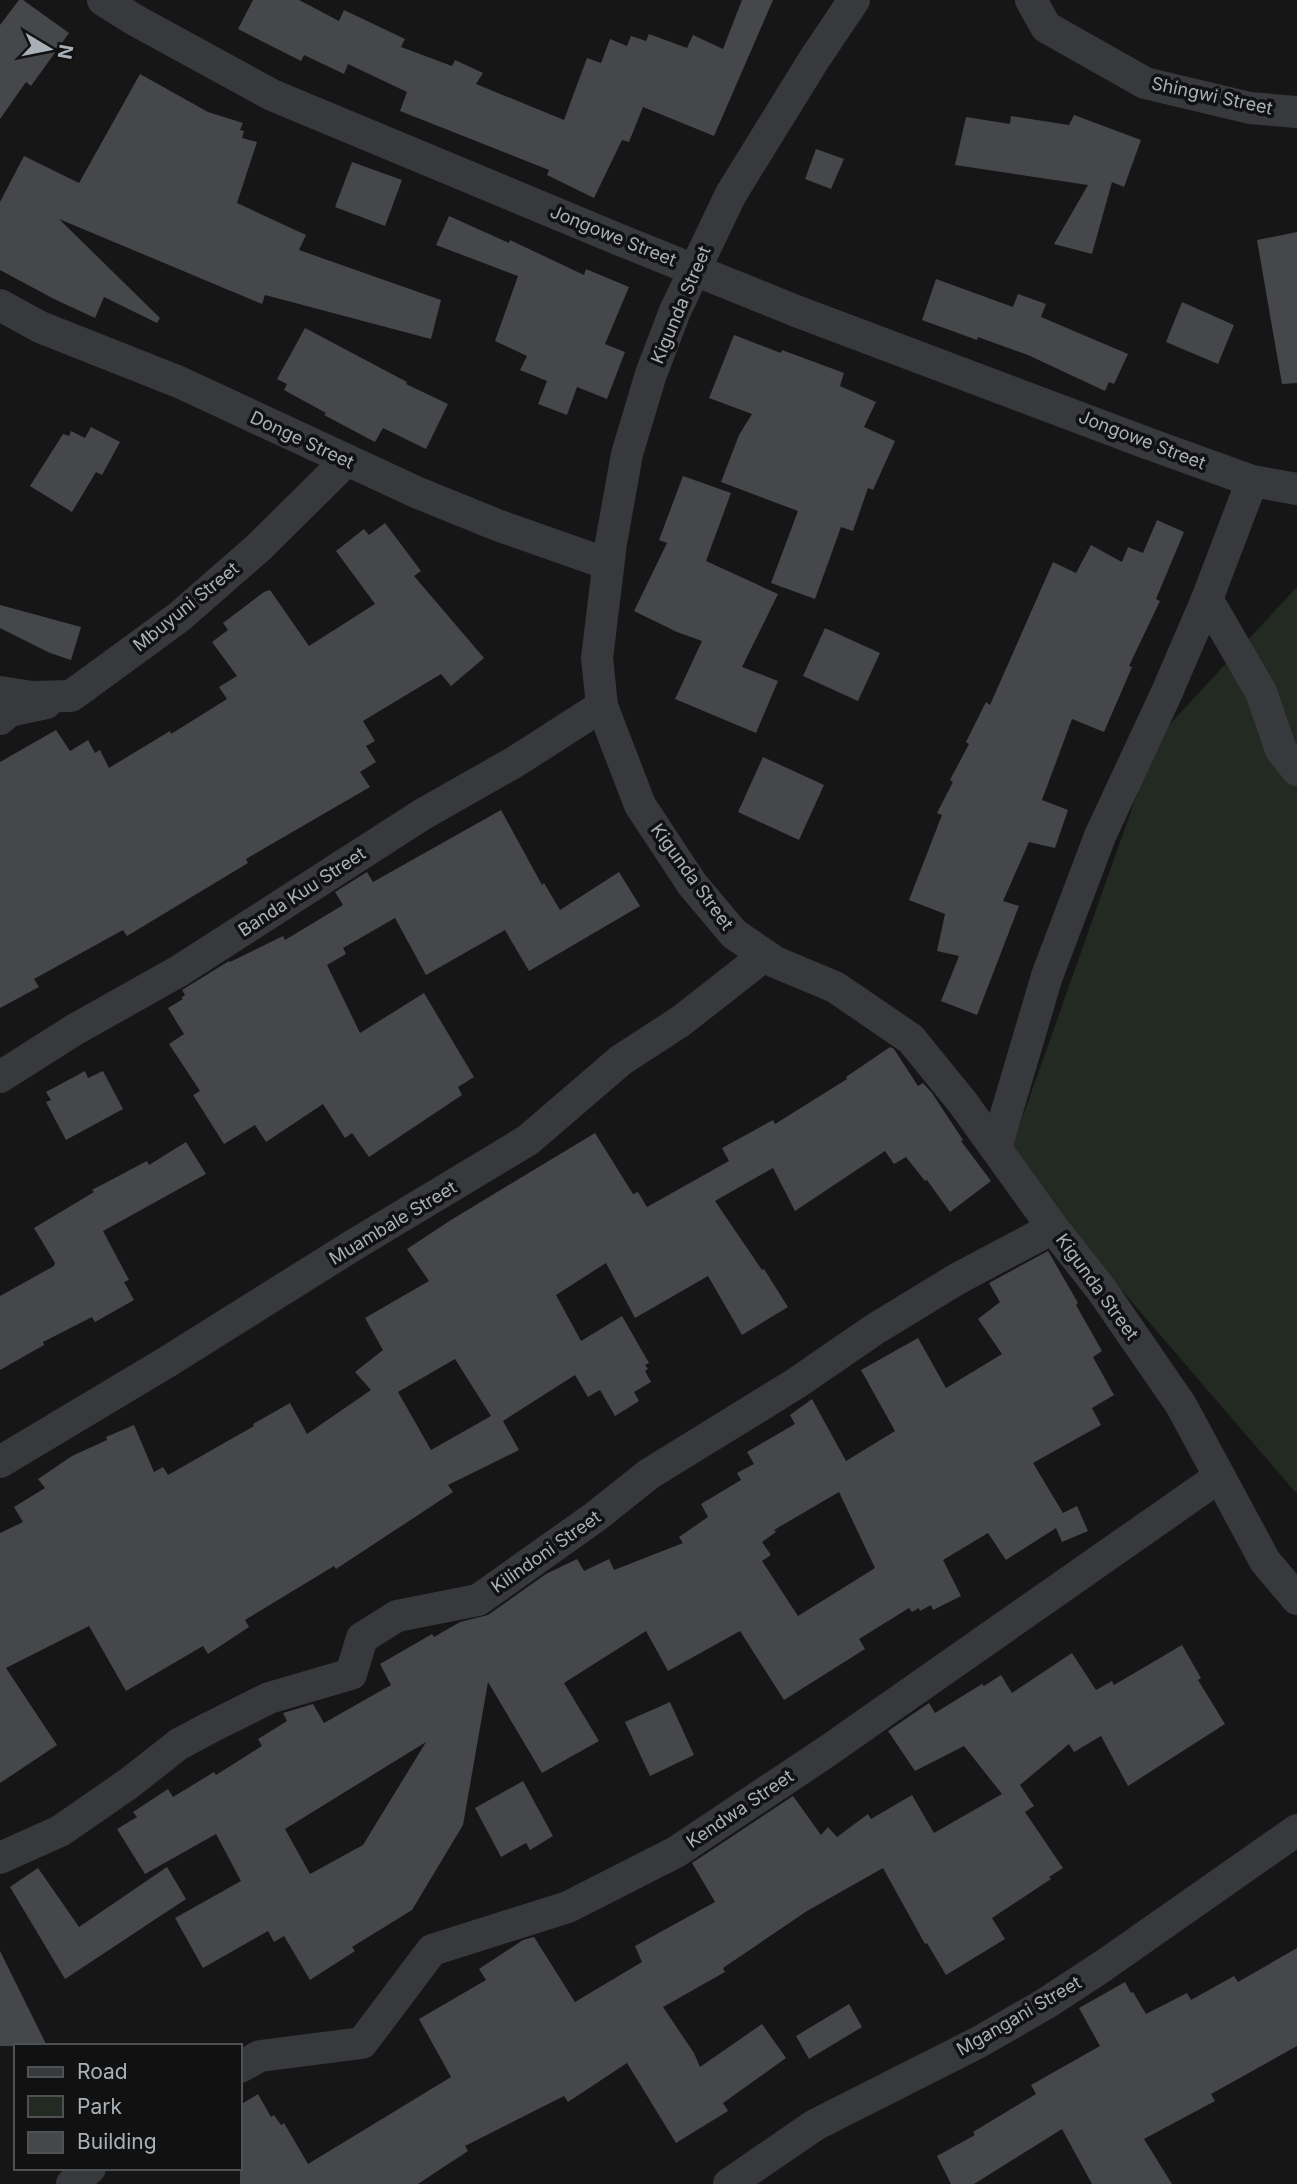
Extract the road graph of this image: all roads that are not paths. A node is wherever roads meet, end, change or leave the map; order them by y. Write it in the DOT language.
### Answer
graph roads {
  1 [pos="103,0"];
  2 [pos="854,0"];
  3 [pos="1031,0"];
  4 [pos="1297,112"];
  5 [pos="695,270"];
  6 [pos="0,305"];
  7 [pos="347,460"];
  8 [pos="1252,481"];
  9 [pos="1297,489"];
  10 [pos="608,564"];
  11 [pos="1207,599"];
  12 [pos="0,692"];
  13 [pos="71,696"];
  14 [pos="602,706"];
  15 [pos="0,719"];
  16 [pos="1297,770"];
  17 [pos="765,955"];
  18 [pos="0,1077"];
  19 [pos="996,1148"];
  20 [pos="1053,1228"];
  21 [pos="0,1462"];
  22 [pos="1219,1477"];
  23 [pos="1297,1599"];
  24 [pos="1297,1830"];
  25 [pos="0,1858"];
  26 [pos="242,2066"];
  27 [pos="88,2170"];
  28 [pos="72,2184"];
  29 [pos="729,2184"];
  1 -- 5 [label="street, Jongowe Street"];
  2 -- 5 [label="street, Kigunda Street"];
  3 -- 4 [label="street, Shingwi Street"];
  5 -- 8 [label="street, Jongowe Street"];
  5 -- 10 [label="street, Kigunda Street"];
  6 -- 7 [label="street, Donge Street"];
  7 -- 10 [label="street, Donge Street"];
  7 -- 13 [label="street, Mbuyuni Street"];
  8 -- 9 [label="street, Jongowe Street"];
  8 -- 11 [label="street"];
  10 -- 14 [label="street, Kigunda Street"];
  11 -- 16 [label="street"];
  11 -- 19 [label="street"];
  12 -- 13 [label="street"];
  13 -- 15 [label="street"];
  14 -- 17 [label="street, Kigunda Street"];
  14 -- 18 [label="street, Banda Kuu Street"];
  17 -- 19 [label="street, Kigunda Street"];
  17 -- 21 [label="street, Muambale Street"];
  19 -- 20 [label="street, Kigunda Street"];
  20 -- 22 [label="street, Kigunda Street"];
  20 -- 25 [label="street, Kilindoni Street"];
  22 -- 23 [label="street, Kigunda Street"];
  22 -- 26 [label="street, Kendwa Street"];
  24 -- 29 [label="street, Mgangani Street"];
  27 -- 28 [label="street"];
}
